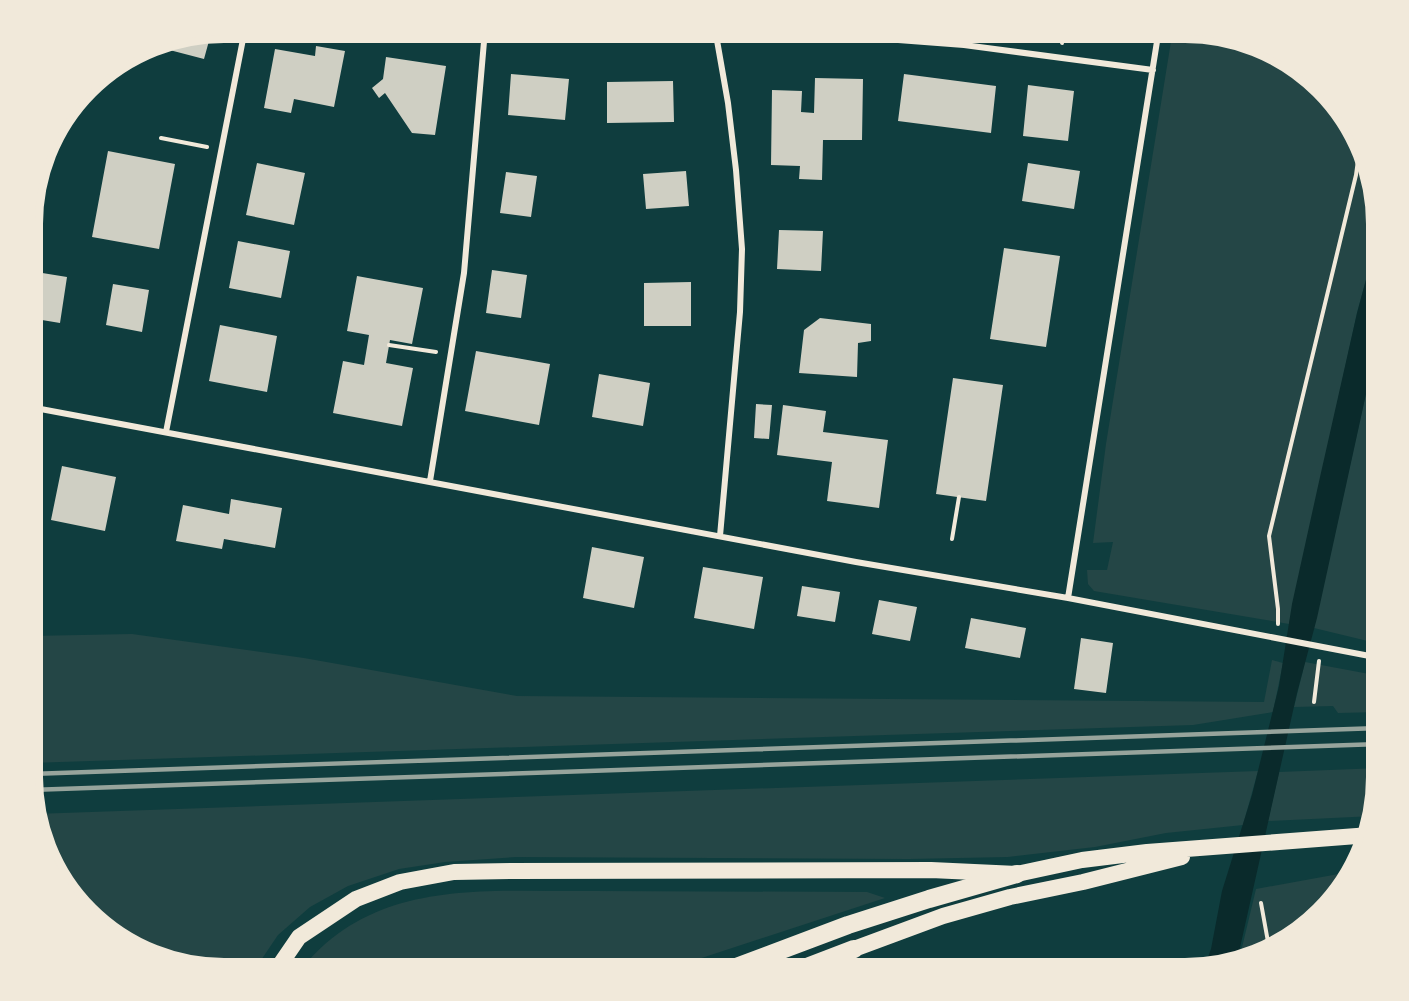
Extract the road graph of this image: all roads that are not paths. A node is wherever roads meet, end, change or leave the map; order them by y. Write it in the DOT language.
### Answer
graph roads {
  1 [pos="243,39"];
  2 [pos="481,39"];
  3 [pos="717,39"];
  4 [pos="885,39"];
  5 [pos="1158,39"];
  6 [pos="1153,70"];
  7 [pos="39,409"];
  8 [pos="166,432"];
  9 [pos="430,481"];
  10 [pos="720,536"];
  11 [pos="1068,598"];
  12 [pos="1370,656"];
  13 [pos="1360,835"];
  14 [pos="1220,847"];
  15 [pos="1017,873"];
  16 [pos="854,949"];
  17 [pos="282,962"];
  18 [pos="750,962"];
  19 [pos="821,962"];
  20 [pos="834,962"];
  1 -- 8 [label="street"];
  2 -- 9 [label="street"];
  3 -- 10 [label="street"];
  4 -- 6 [label="street"];
  5 -- 6 [label="street"];
  6 -- 11 [label="street"];
  7 -- 8 [label="street"];
  8 -- 9 [label="street"];
  9 -- 10 [label="street"];
  10 -- 11 [label="street"];
  11 -- 12 [label="street"];
  13 -- 14 [label="highway"];
  14 -- 15 [label="highway"];
  14 -- 16 [label="highway"];
  15 -- 17 [label="highway"];
  15 -- 18 [label="highway"];
  16 -- 19 [label="highway"];
  16 -- 20 [label="highway"];
}
